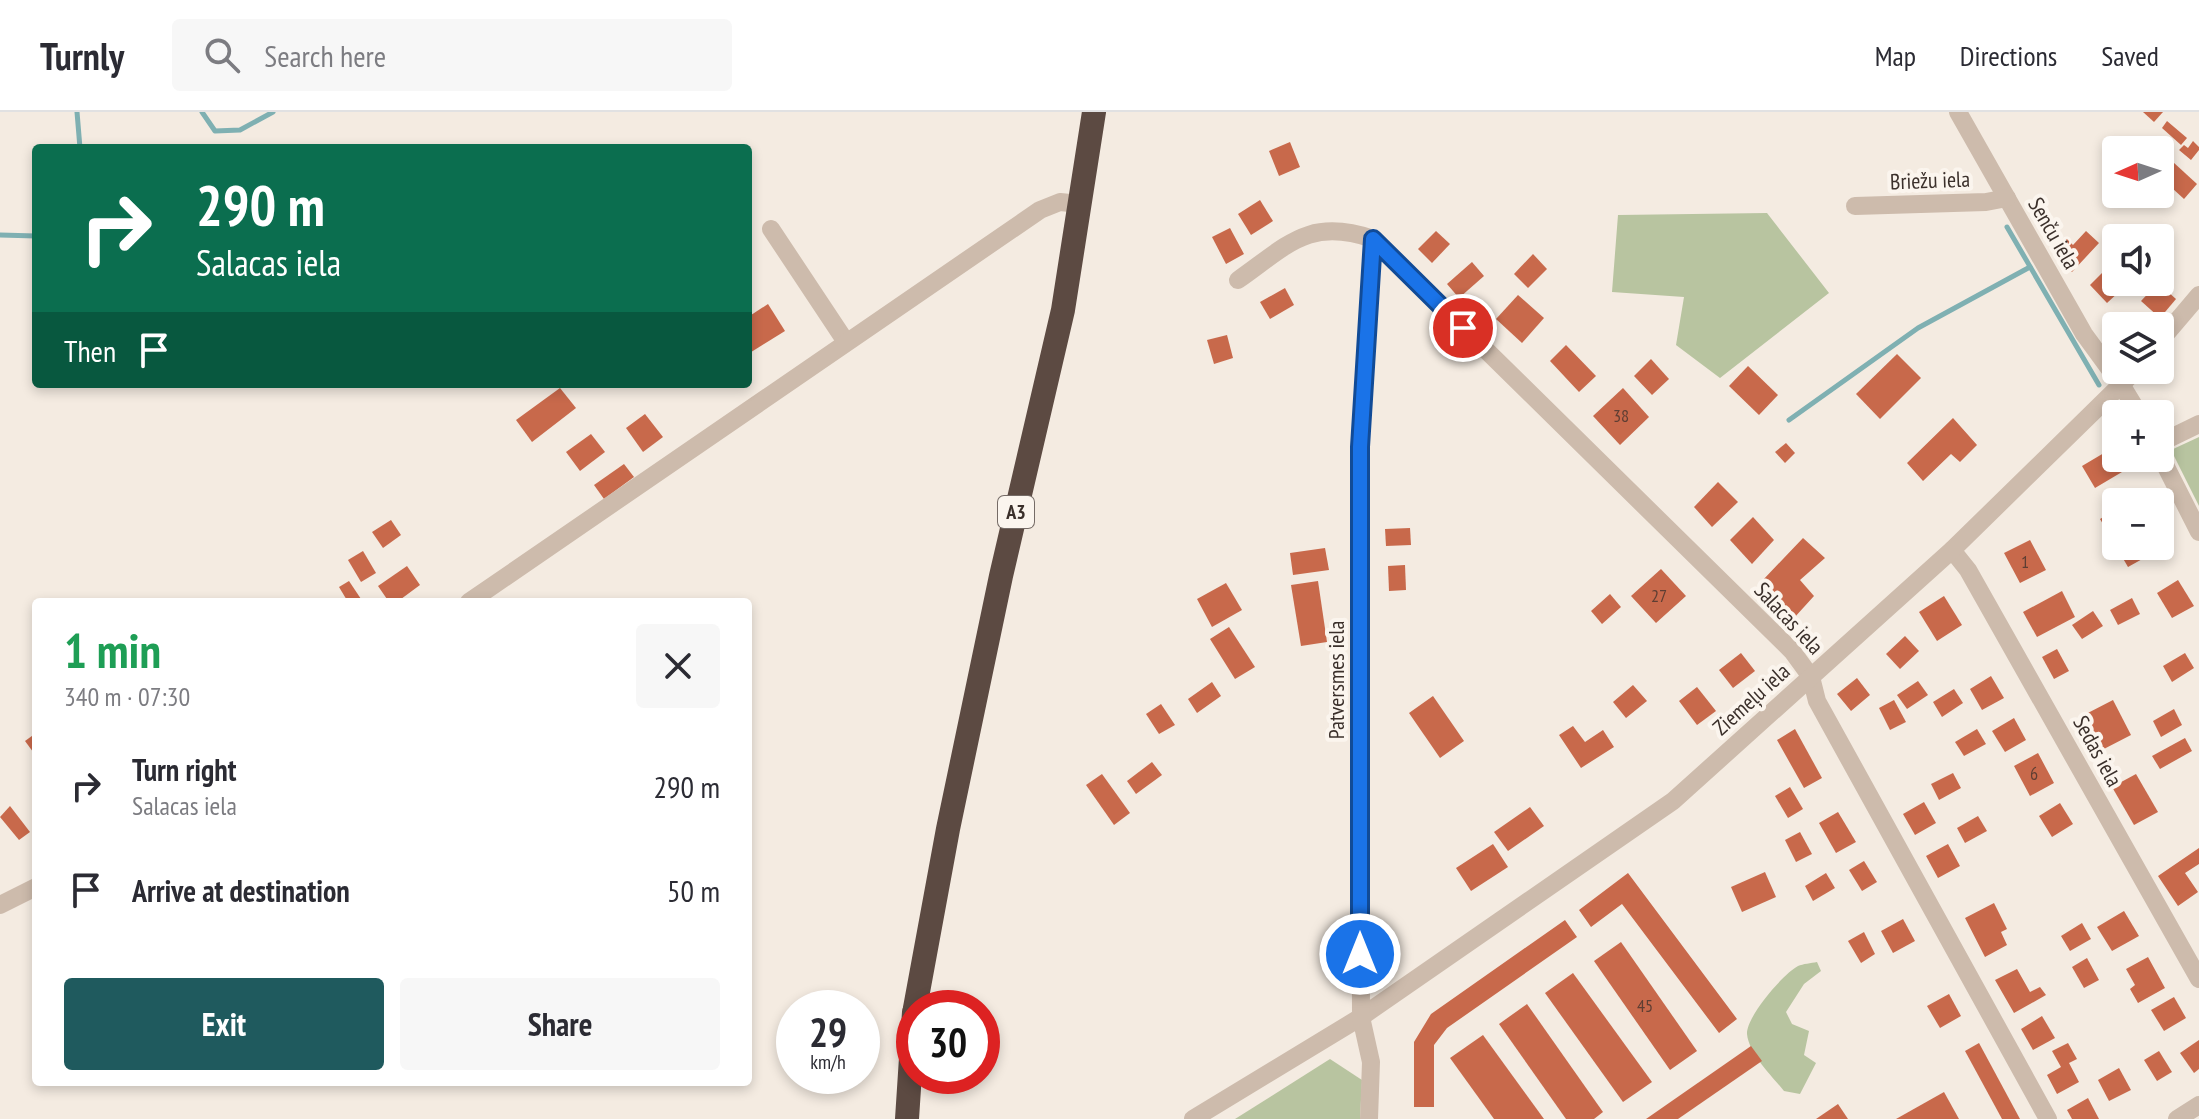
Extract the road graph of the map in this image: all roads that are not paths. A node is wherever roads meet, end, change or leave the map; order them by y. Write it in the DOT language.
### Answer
graph roads {
  1 [pos="1094,112"];
  2 [pos="1958,112"];
  3 [pos="2007,198"];
  4 [pos="1080,204"];
  5 [pos="1855,206"];
  6 [pos="771,229"];
  7 [pos="1373,239"];
  8 [pos="1238,280"];
  9 [pos="2199,295"];
  10 [pos="2174,324"];
  11 [pos="846,342"];
  12 [pos="2122,386"];
  13 [pos="2130,400"];
  14 [pos="2199,424"];
  15 [pos="2174,436"];
  16 [pos="2169,472"];
  17 [pos="2199,532"];
  18 [pos="1952,550"];
  19 [pos="475,598"];
  20 [pos="1811,677"];
  21 [pos="32,889"];
  22 [pos="0,905"];
  23 [pos="2199,979"];
  24 [pos="918,990"];
  25 [pos="1361,1017"];
  26 [pos="909,1094"];
  27 [pos="2199,1105"];
  28 [pos="907,1119"];
  29 [pos="1193,1119"];
  30 [pos="1369,1119"];
  31 [pos="2048,1119"];
  32 [pos="2177,1119"];
  1 -- 4 [label="highway, A3"];
  2 -- 3 [label="street, Senču iela"];
  3 -- 5 [label="street, Briežu iela"];
  3 -- 12 [label="street, Senču iela"];
  4 -- 11 [label="street"];
  4 -- 24 [label="highway, A3"];
  6 -- 11 [label="street"];
  7 -- 8 [label="street"];
  7 -- 20 [label="street, Salacas iela"];
  7 -- 25 [label="street, Patversmes iela"];
  9 -- 10 [label="street"];
  11 -- 19 [label="street"];
  12 -- 13 [label="street, Senču iela"];
  12 -- 18 [label="street, Ziemeļu iela"];
  14 -- 15 [label="street"];
  16 -- 17 [label="street"];
  18 -- 20 [label="street, Ziemeļu iela"];
  18 -- 23 [label="street, Sedas iela"];
  20 -- 25 [label="street, Ziemeļu iela"];
  20 -- 31 [label="street, Salacas iela"];
  21 -- 22 [label="street"];
  25 -- 29 [label="street, Ziemeļu iela"];
  25 -- 30 [label="street, Patversmes iela"];
  26 -- 28 [label="highway, A3"];
  27 -- 32 [label="street"];
}
